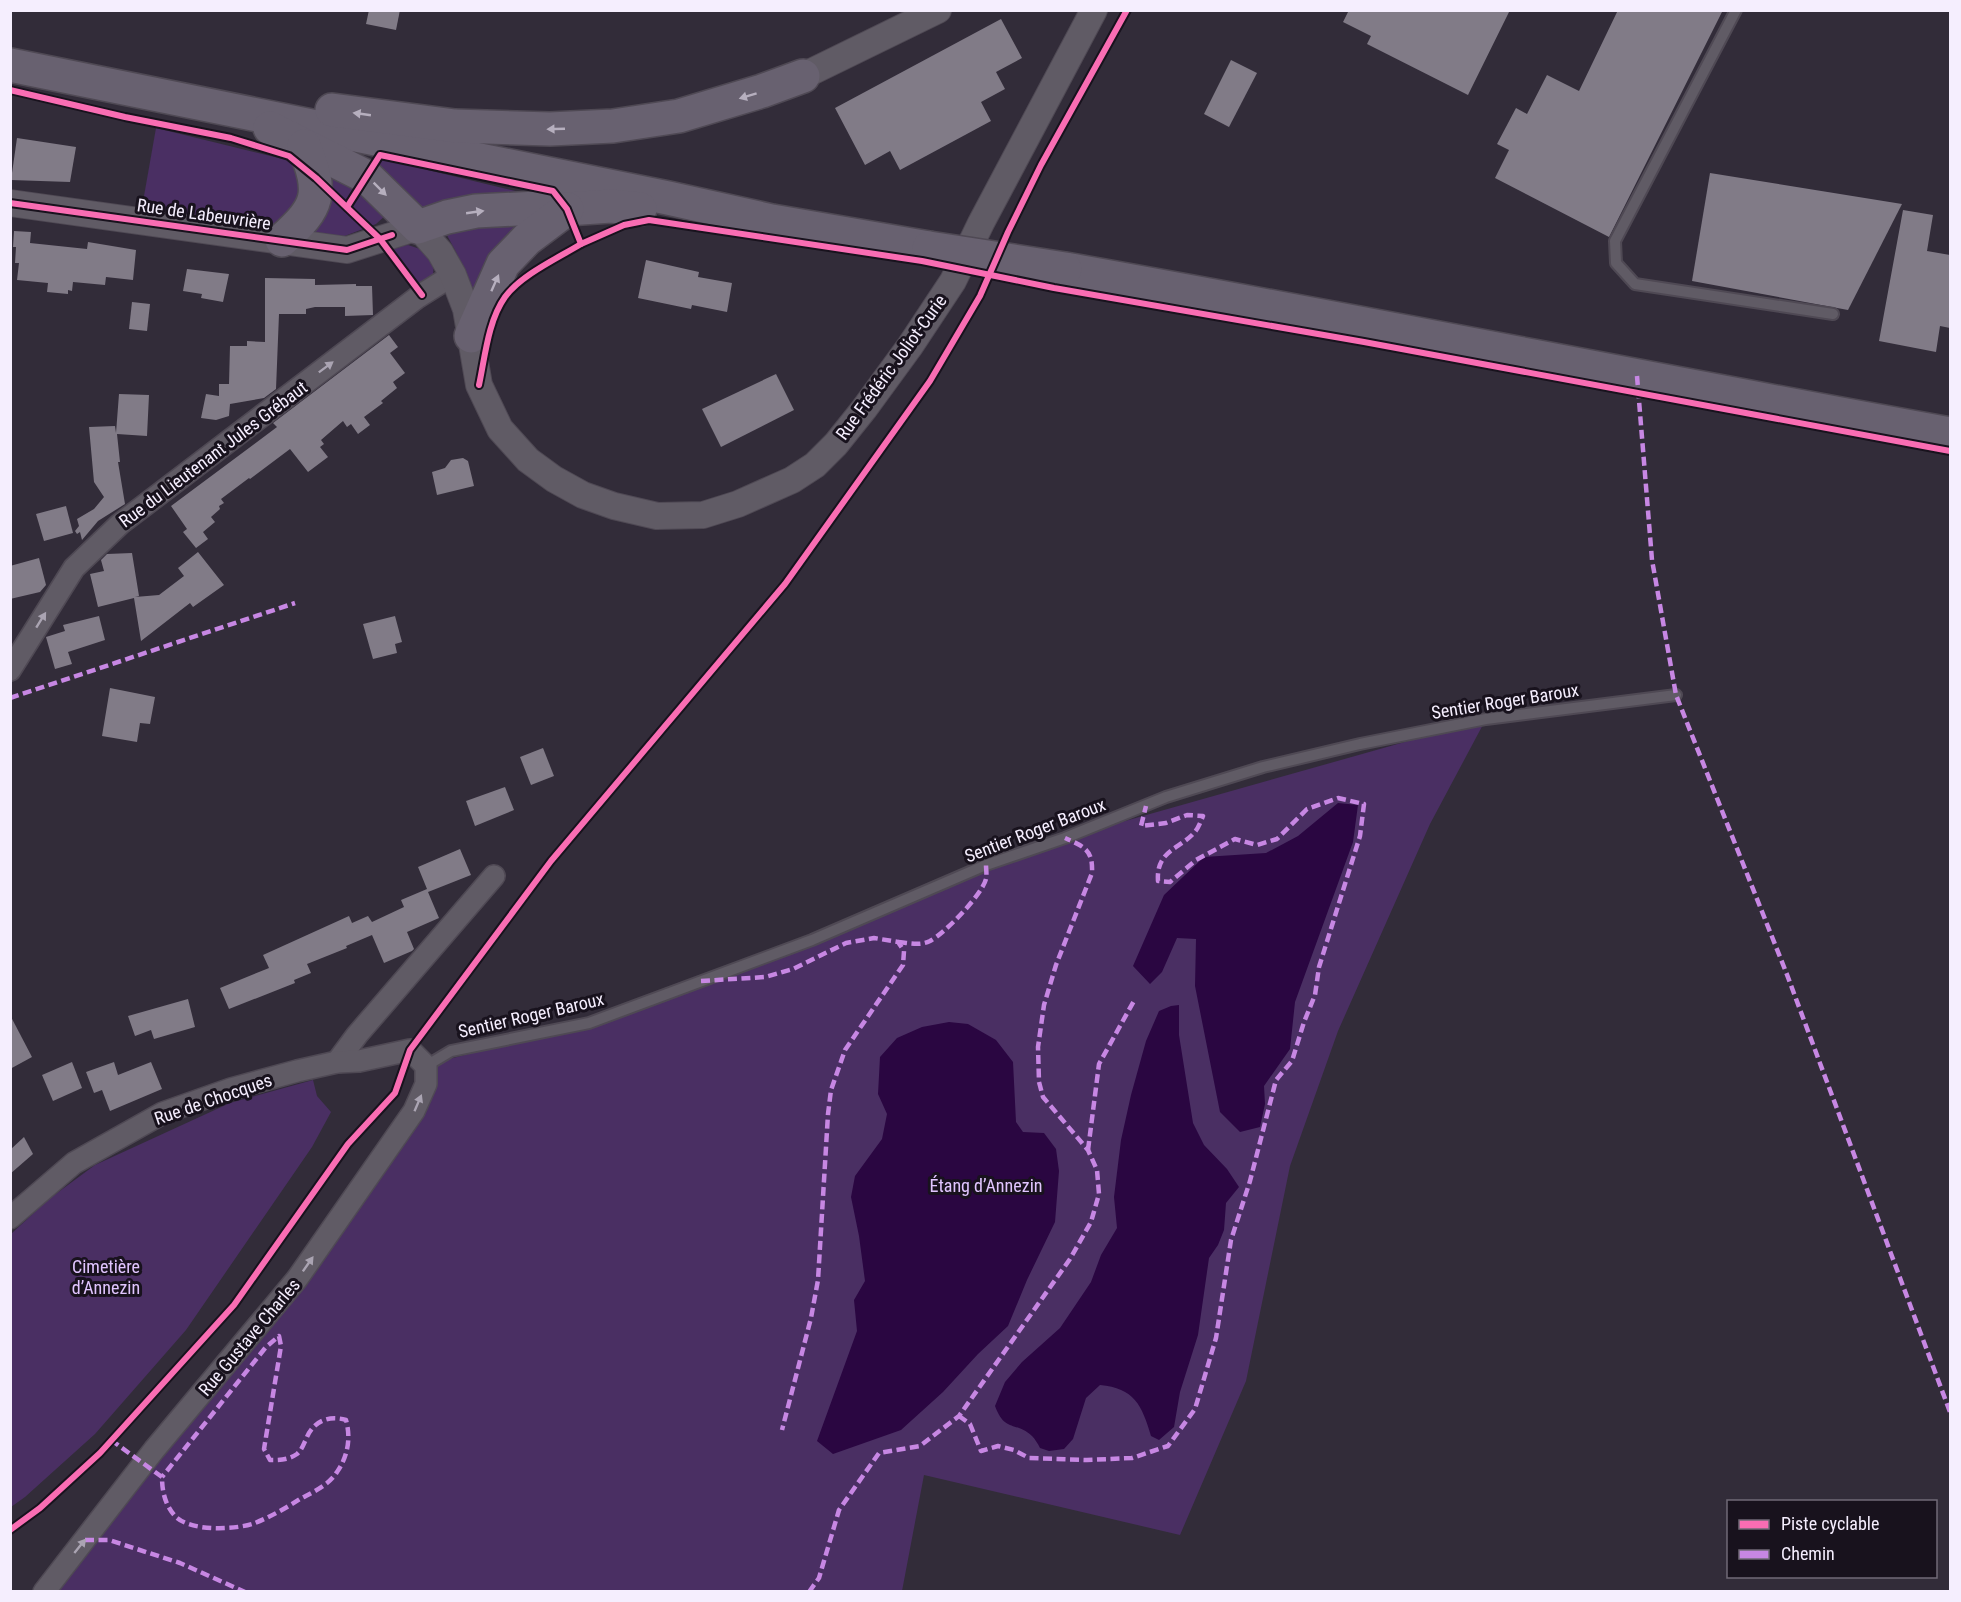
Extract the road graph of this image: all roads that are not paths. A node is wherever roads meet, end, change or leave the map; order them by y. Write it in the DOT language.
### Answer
graph roads {
  1 [pos="938,10"];
  2 [pos="1094,10"];
  3 [pos="1736,10"];
  4 [pos="10,65"];
  5 [pos="803,76"];
  6 [pos="237,111"];
  7 [pos="304,146"];
  8 [pos="10,203"];
  9 [pos="567,209"];
  10 [pos="772,221"];
  11 [pos="418,227"];
  12 [pos="282,240"];
  13 [pos="453,275"];
  14 [pos="1833,314"];
  15 [pos="471,336"];
  16 [pos="1950,434"];
  17 [pos="10,670"];
  18 [pos="1676,695"];
  19 [pos="494,876"];
  20 [pos="337,1062"];
  21 [pos="426,1066"];
  22 [pos="10,1218"];
  23 [pos="44,1592"];
  1 -- 5 [label="street"];
  2 -- 15 [label="street, Rue Frédéric Joliot-Curie"];
  3 -- 14 [label="lane"];
  4 -- 6 [label="main road"];
  5 -- 6 [label="main road, one-way"];
  6 -- 7 [label="main road"];
  6 -- 10 [label="main road"];
  7 -- 11 [label="main road, one-way"];
  7 -- 12 [label="main road"];
  8 -- 12 [label="street, Rue de Labeuvrière"];
  9 -- 10 [label="main road"];
  11 -- 9 [label="main road, one-way"];
  15 -- 9 [label="main road, one-way"];
  10 -- 16 [label="main road, bridge"];
  11 -- 12 [label="street, Rue de Labeuvrière"];
  11 -- 13 [label="street, Rue Frédéric Joliot-Curie"];
  13 -- 15 [label="street, Rue Frédéric Joliot-Curie"];
  17 -- 13 [label="street, Rue du Lieutenant Jules Grébaut, one-way"];
  18 -- 21 [label="lane, Sentier Roger Baroux"];
  19 -- 20 [label="street"];
  20 -- 21 [label="street, Rue de Chocques"];
  20 -- 22 [label="street, Rue de Chocques"];
  23 -- 21 [label="street, Rue Gustave Charles, one-way"];
}
